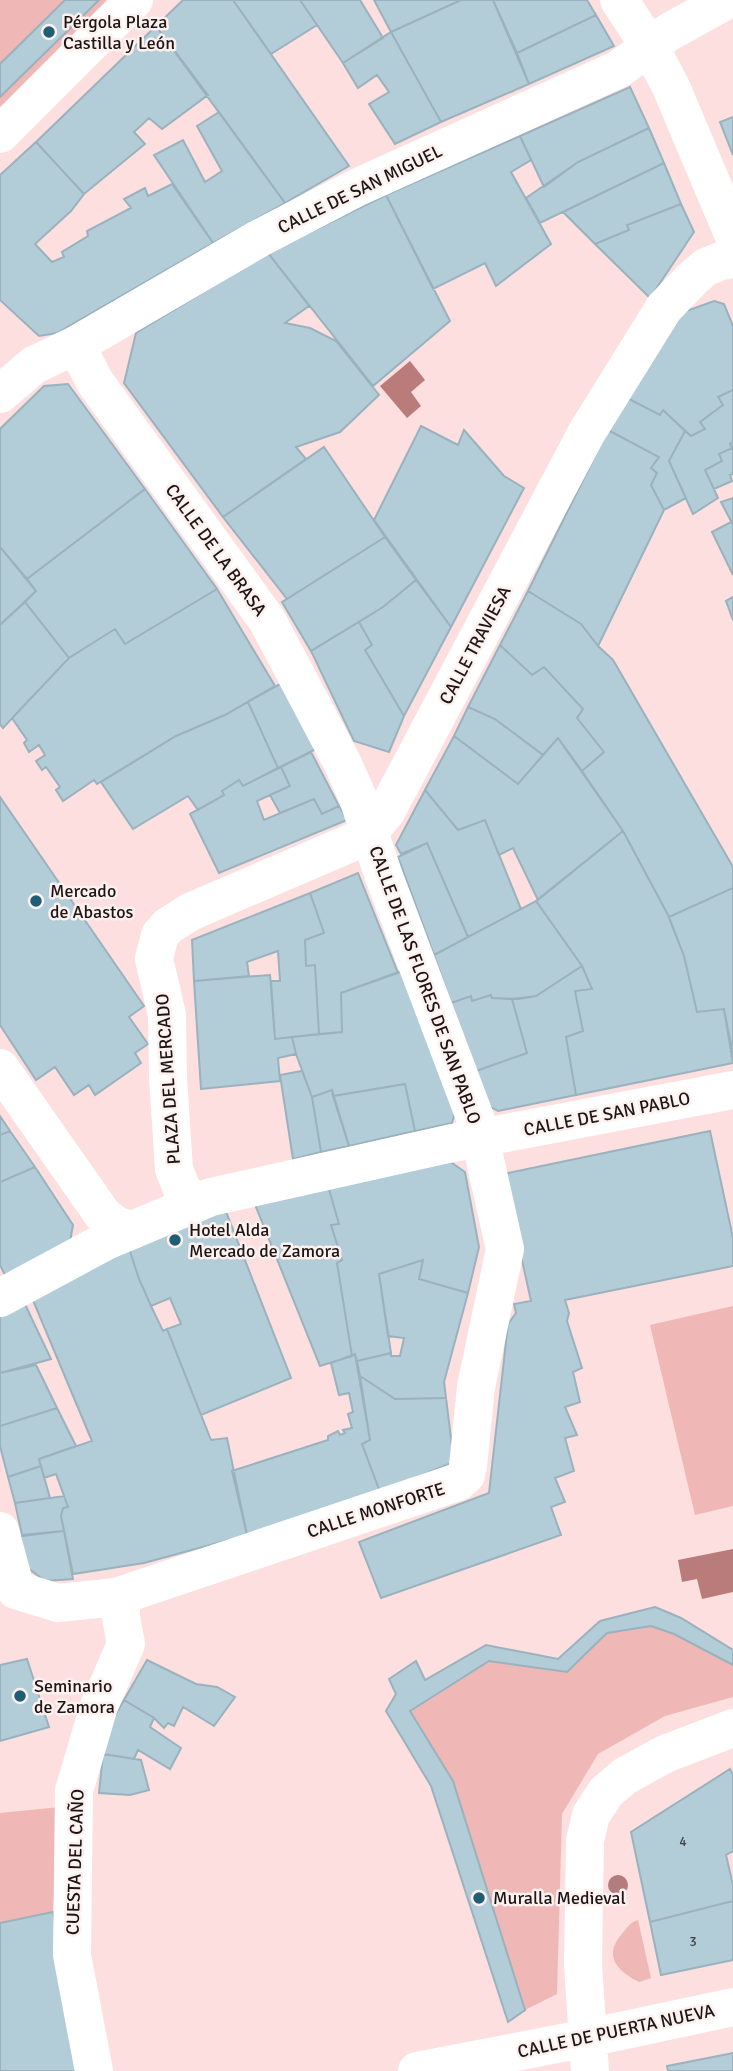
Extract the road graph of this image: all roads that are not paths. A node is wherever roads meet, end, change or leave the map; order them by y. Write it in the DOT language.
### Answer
graph roads {
  1 [pos="619,0"];
  2 [pos="727,0"];
  3 [pos="125,3"];
  4 [pos="650,47"];
  5 [pos="0,134"];
  6 [pos="733,234"];
  7 [pos="733,259"];
  8 [pos="76,345"];
  9 [pos="0,394"];
  10 [pos="343,764"];
  11 [pos="403,782"];
  12 [pos="368,833"];
  13 [pos="154,959"];
  14 [pos="0,1068"];
  15 [pos="733,1090"];
  16 [pos="481,1137"];
  17 [pos="198,1202"];
  18 [pos="119,1236"];
  19 [pos="0,1298"];
  20 [pos="0,1531"];
  21 [pos="120,1608"];
  22 [pos="733,1728"];
  23 [pos="733,2007"];
  24 [pos="589,2055"];
  25 [pos="94,2071"];
  26 [pos="417,2071"];
  1 -- 4 [label="street"];
  2 -- 4 [label="street, CALLE DE SAN MIGUEL"];
  3 -- 5 [label="street"];
  4 -- 6 [label="street"];
  4 -- 8 [label="street, CALLE DE SAN MIGUEL"];
  7 -- 11 [label="street, CALLE TRAVIESA"];
  8 -- 9 [label="street, CALLE DE SAN MIGUEL"];
  8 -- 10 [label="street, CALLE DE LA BRASA"];
  10 -- 11 [label="street"];
  10 -- 12 [label="street, CALLE DE LA BRASA"];
  11 -- 12 [label="street, CALLE TRAVIESA"];
  12 -- 13 [label="street, CALLE TRAVIESA"];
  12 -- 16 [label="street, CALLE DE LAS FLORES DE SAN PABLO"];
  13 -- 17 [label="street, PLAZA DEL MERCADO"];
  14 -- 18 [label="street"];
  15 -- 16 [label="street, CALLE DE SAN PABLO"];
  16 -- 17 [label="street, CALLE DE SAN PABLO"];
  16 -- 21 [label="street, CALLE MONFORTE"];
  17 -- 18 [label="street"];
  18 -- 19 [label="street"];
  20 -- 21 [label="street"];
  21 -- 25 [label="street, CUESTA DEL CAÑO"];
  22 -- 24 [label="street"];
  23 -- 24 [label="street, CALLE DE PUERTA NUEVA"];
  24 -- 26 [label="street, CALLE DE PUERTA NUEVA"];
}
